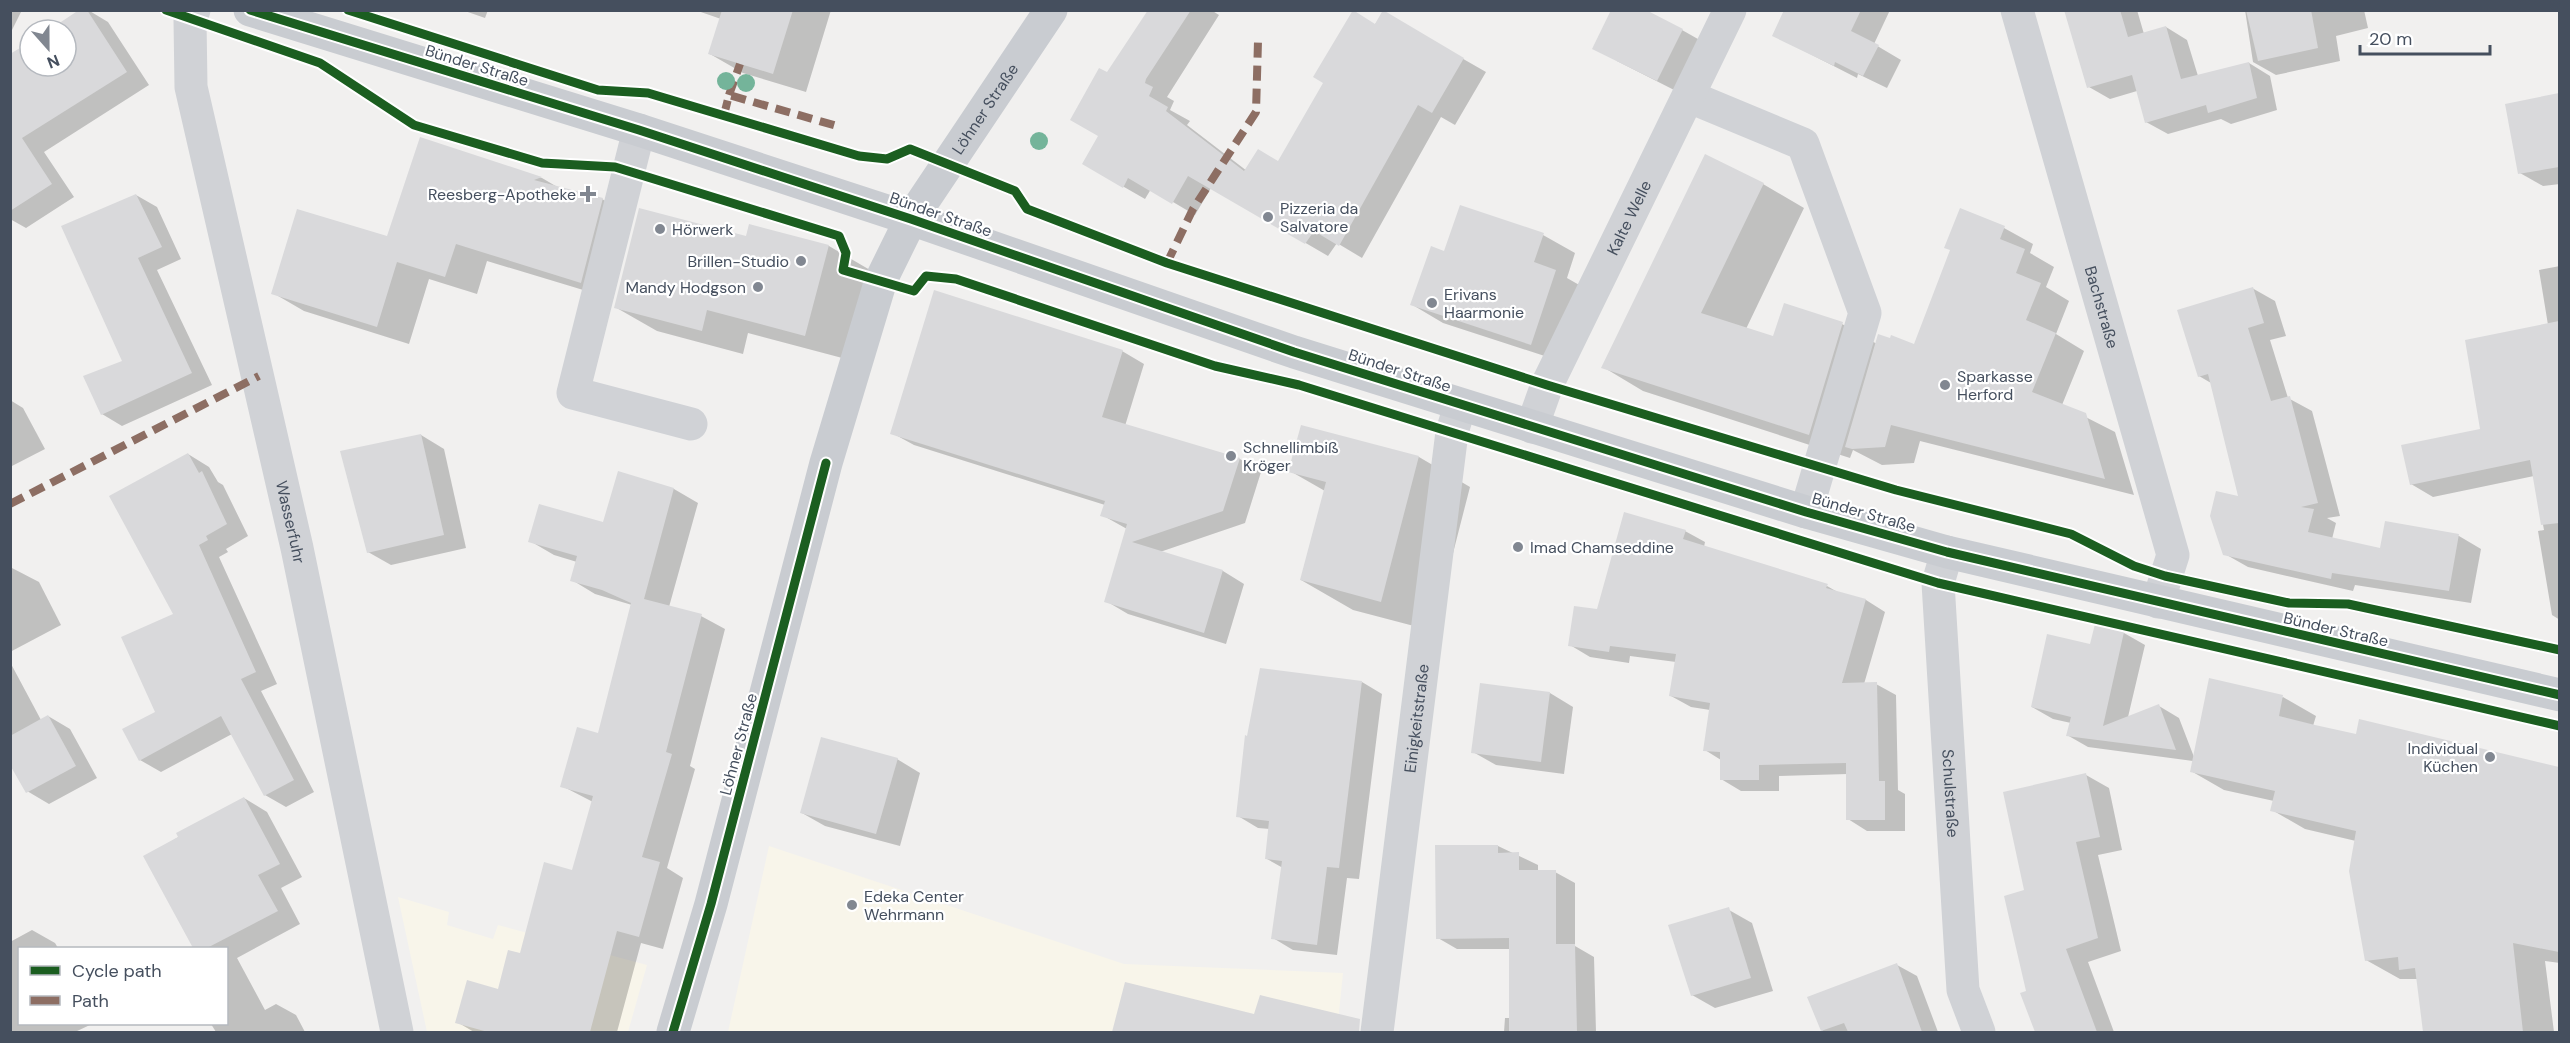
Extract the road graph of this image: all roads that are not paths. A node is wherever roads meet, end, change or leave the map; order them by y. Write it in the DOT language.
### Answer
graph roads {
  1 [pos="194,10"];
  2 [pos="250,10"];
  3 [pos="1051,10"];
  4 [pos="1730,10"];
  5 [pos="2017,10"];
  6 [pos="1690,97"];
  7 [pos="639,130"];
  8 [pos="911,219"];
  9 [pos="1460,406"];
  10 [pos="691,424"];
  11 [pos="1532,427"];
  12 [pos="1806,512"];
  13 [pos="1947,552"];
  14 [pos="2158,602"];
  15 [pos="2559,695"];
  16 [pos="397,1032"];
  17 [pos="673,1032"];
  18 [pos="1377,1032"];
  19 [pos="1979,1032"];
  1 -- 16 [label="street, Wasserfuhr"];
  2 -- 7 [label="main road, Bünder Straße"];
  3 -- 8 [label="main road, Löhner Straße"];
  4 -- 6 [label="street, Kalte Welle"];
  5 -- 14 [label="street, Bachstraße"];
  6 -- 11 [label="street, Kalte Welle"];
  6 -- 12 [label="street"];
  7 -- 8 [label="main road, Bünder Straße"];
  7 -- 10 [label="street"];
  8 -- 9 [label="main road, Bünder Straße"];
  8 -- 17 [label="main road, Löhner Straße"];
  9 -- 11 [label="main road, Bünder Straße"];
  9 -- 18 [label="street, Einigkeitstraße"];
  11 -- 12 [label="main road, Bünder Straße"];
  12 -- 13 [label="main road, Bünder Straße"];
  13 -- 14 [label="main road, Bünder Straße"];
  13 -- 19 [label="street, Schulstraße"];
  14 -- 15 [label="main road, Bünder Straße"];
}
